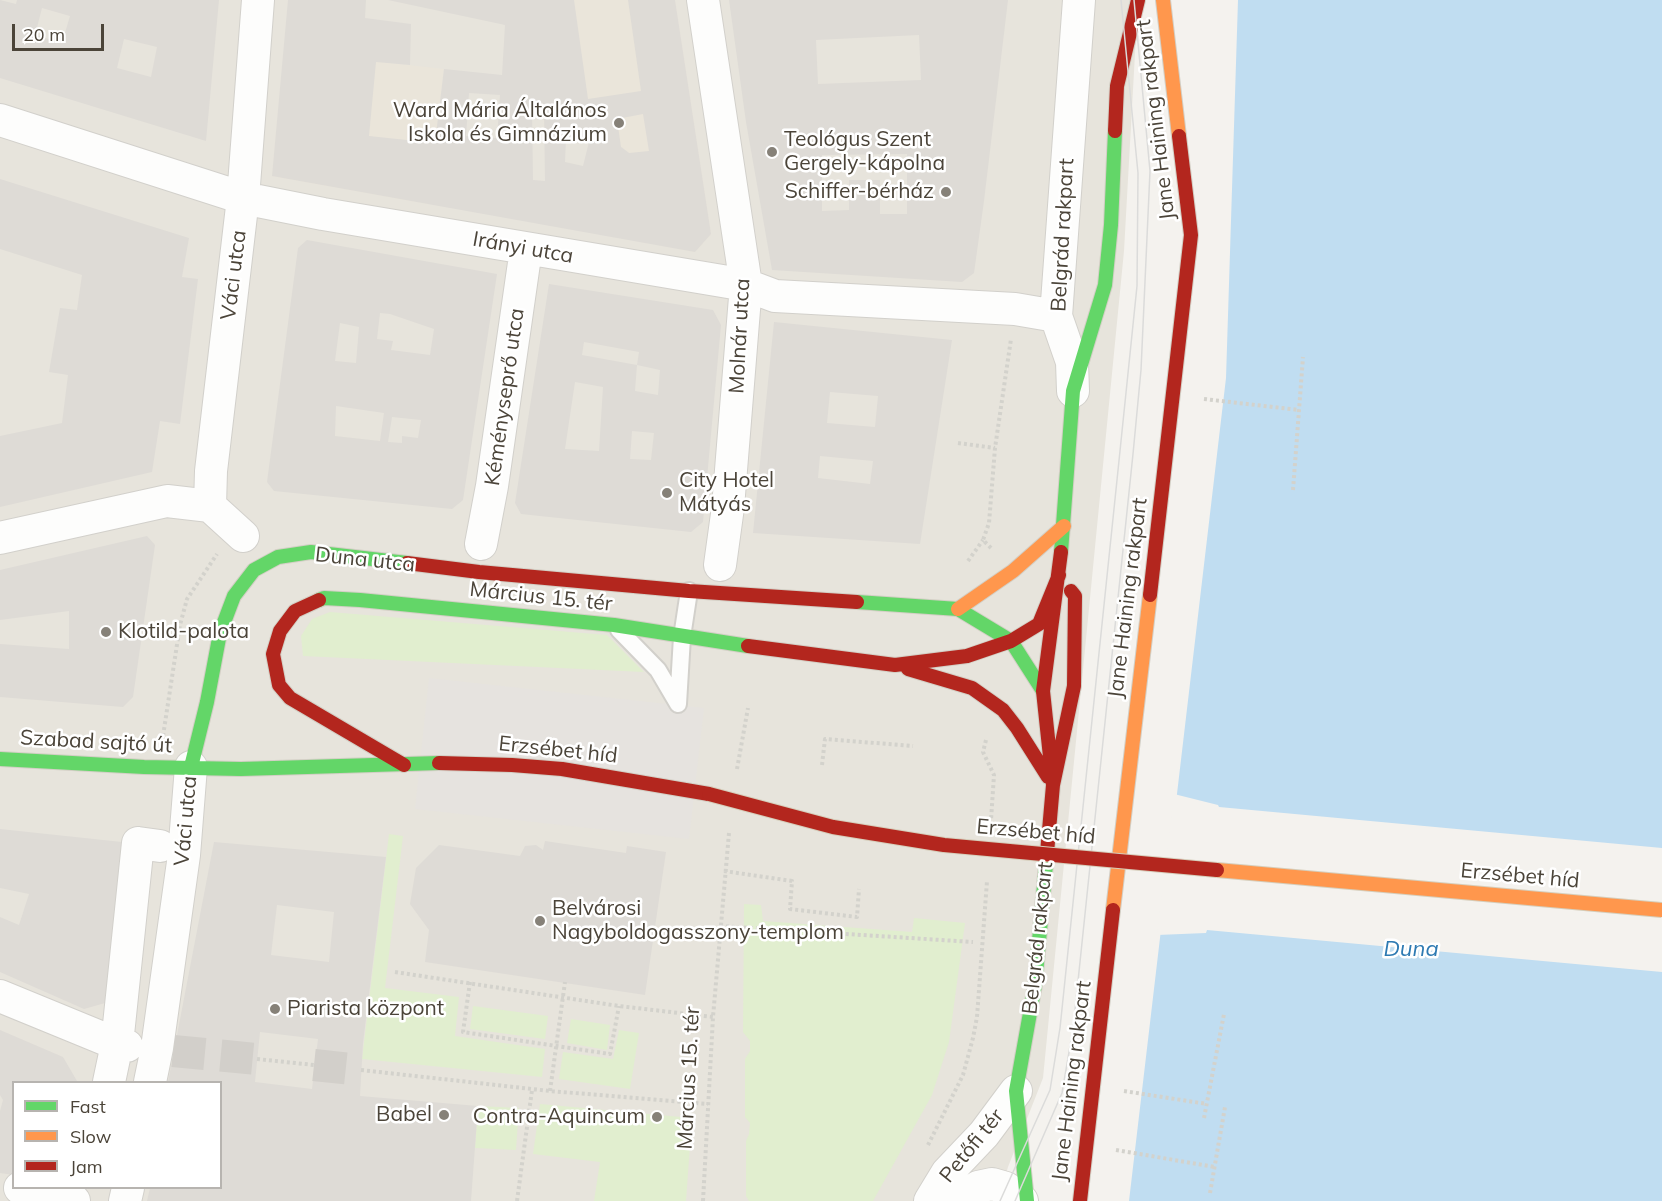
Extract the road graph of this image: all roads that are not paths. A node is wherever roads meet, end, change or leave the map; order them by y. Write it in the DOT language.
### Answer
graph roads {
  1 [pos="258,0"];
  2 [pos="703,0"];
  3 [pos="1079,0"];
  4 [pos="1138,0"];
  5 [pos="1163,0"];
  6 [pos="0,120"];
  7 [pos="243,198"];
  8 [pos="526,249"];
  9 [pos="746,285"];
  10 [pos="1056,316"];
  11 [pos="1073,391"];
  12 [pos="210,506"];
  13 [pos="1064,526"];
  14 [pos="243,536"];
  15 [pos="0,538"];
  16 [pos="480,558"];
  17 [pos="720,565"];
  18 [pos="254,570"];
  19 [pos="1059,575"];
  20 [pos="689,591"];
  21 [pos="958,609"];
  22 [pos="614,625"];
  23 [pos="682,637"];
  24 [pos="1011,641"];
  25 [pos="895,665"];
  26 [pos="1043,691"];
  27 [pos="0,759"];
  28 [pos="408,765"];
  29 [pos="191,767"];
  30 [pos="1053,785"];
  31 [pos="149,844"];
  32 [pos="1662,910"];
  33 [pos="0,996"];
  34 [pos="122,1045"];
  35 [pos="110,1081"];
  36 [pos="150,1081"];
  37 [pos="1016,1091"];
  38 [pos="11,1193"];
  39 [pos="74,1201"];
  40 [pos="930,1201"];
  41 [pos="954,1201"];
  42 [pos="1022,1201"];
  43 [pos="1027,1201"];
  44 [pos="1080,1201"];
  1 -- 7 [label="street, Váci utca"];
  2 -- 9 [label="street, Molnár utca"];
  3 -- 10 [label="street, Belgrád rakpart"];
  4 -- 11 [label="street"];
  5 -- 44 [label="street, Jane Haining rakpart"];
  6 -- 7 [label="street, Irányi utca"];
  7 -- 8 [label="street, Irányi utca"];
  7 -- 12 [label="street, Váci utca"];
  8 -- 9 [label="street, Irányi utca"];
  8 -- 16 [label="street, Kéményseprő utca"];
  9 -- 10 [label="street, Irányi utca"];
  9 -- 17 [label="street, Molnár utca"];
  10 -- 11 [label="street, Belgrád rakpart"];
  11 -- 13 [label="street, Belgrád rakpart"];
  12 -- 14 [label="street"];
  12 -- 15 [label="street"];
  13 -- 19 [label="street, Belgrád rakpart"];
  13 -- 21 [label="street"];
  16 -- 18 [label="street, Duna utca"];
  16 -- 20 [label="street, Március 15. tér"];
  18 -- 29 [label="street, Váci utca"];
  19 -- 24 [label="street, Március 15. tér"];
  19 -- 26 [label="street, Belgrád rakpart"];
  19 -- 30 [label="street, Belgrád rakpart"];
  20 -- 21 [label="street, Március 15. tér"];
  20 -- 23 [label="lane"];
  21 -- 24 [label="street, Március 15. tér"];
  22 -- 23 [label="street, Március 15. tér"];
  22 -- 23 [label="lane"];
  22 -- 28 [label="street, Március 15. tér"];
  23 -- 25 [label="street, Március 15. tér"];
  24 -- 25 [label="street, Március 15. tér"];
  24 -- 26 [label="street, Március 15. tér"];
  25 -- 30 [label="street"];
  26 -- 30 [label="street, Belgrád rakpart"];
  27 -- 29 [label="street, Szabad sajtó út"];
  28 -- 29 [label="street"];
  28 -- 32 [label="street, Erzsébet híd, bridge"];
  29 -- 36 [label="street, Váci utca"];
  30 -- 37 [label="street, Belgrád rakpart"];
  31 -- 34 [label="street"];
  33 -- 34 [label="street"];
  34 -- 35 [label="street"];
  37 -- 40 [label="street, Petőfi tér"];
  37 -- 43 [label="street, Belgrád rakpart"];
  38 -- 39 [label="street"];
  41 -- 42 [label="street, Petőfi tér"];
}
